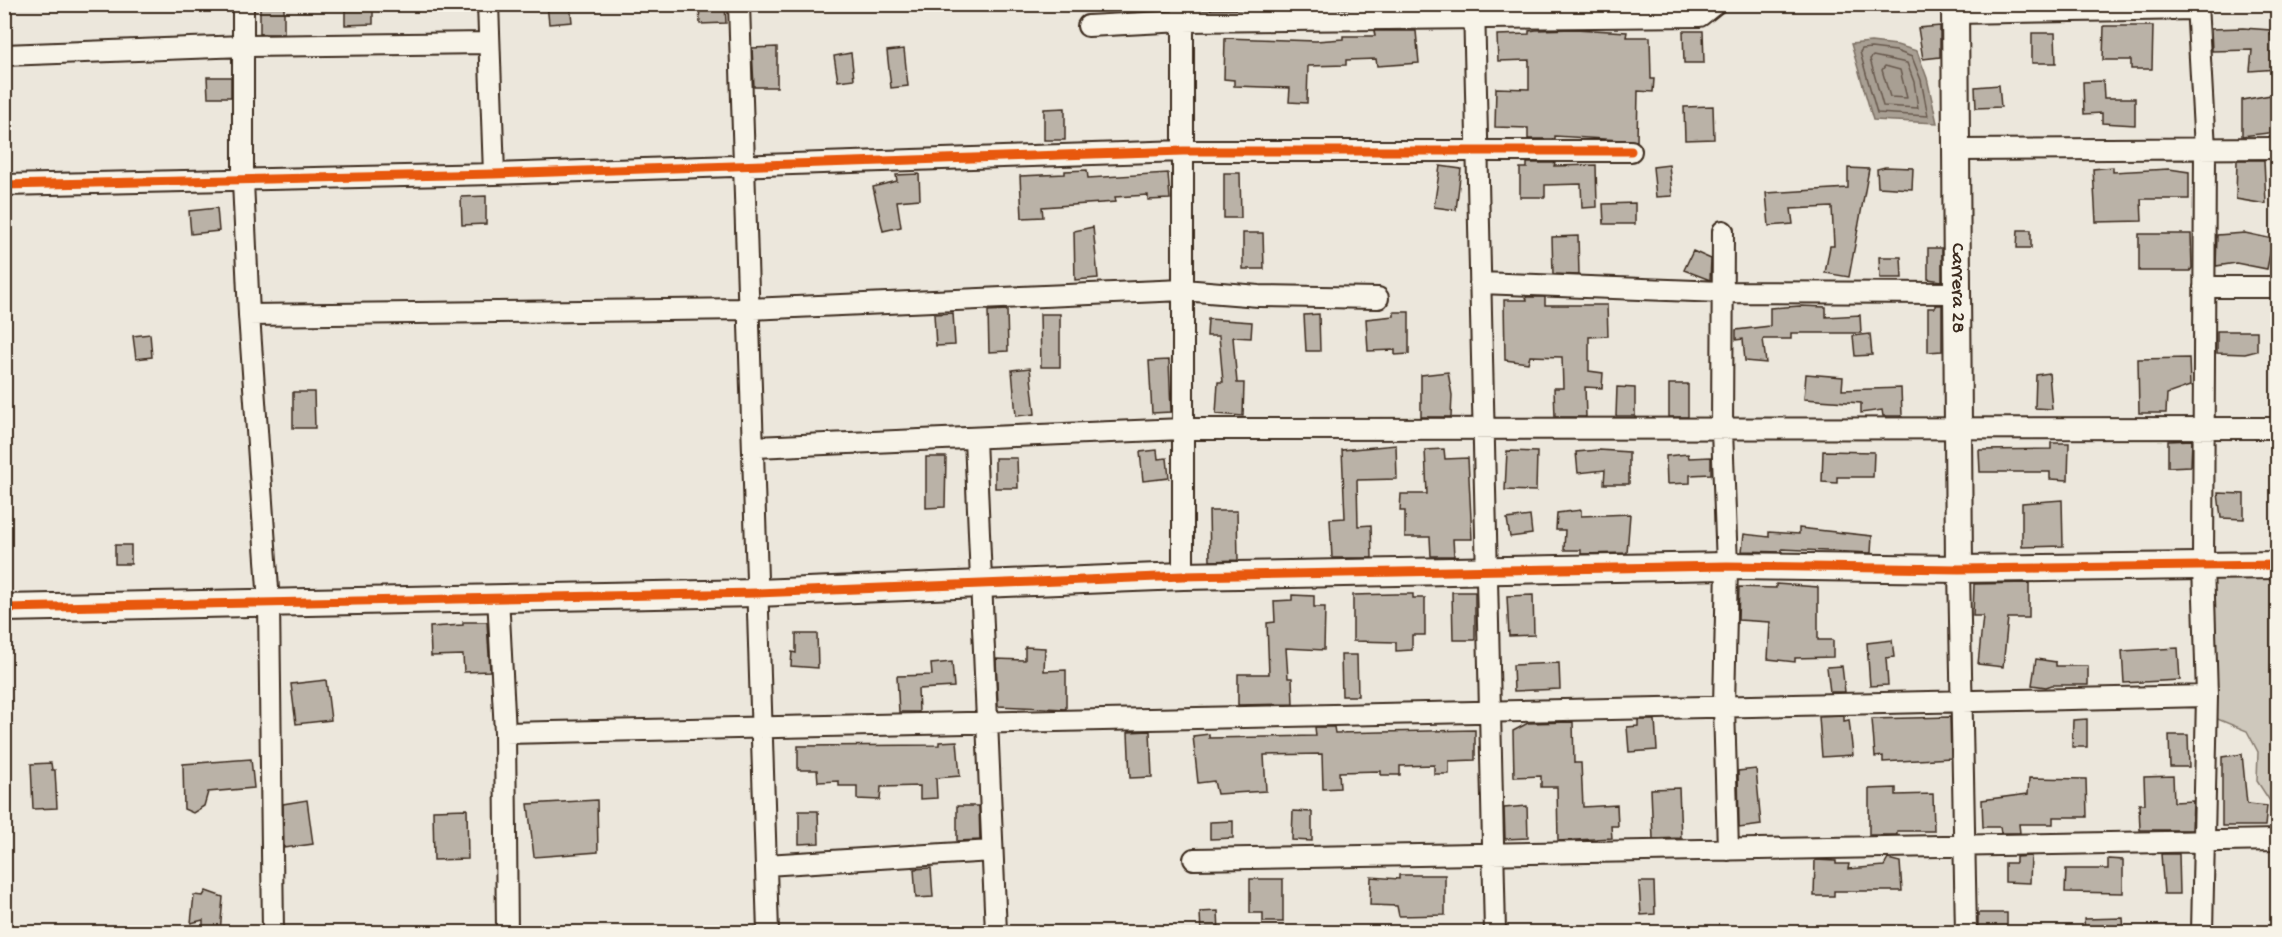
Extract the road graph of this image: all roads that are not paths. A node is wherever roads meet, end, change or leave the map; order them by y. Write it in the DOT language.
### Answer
graph roads {
  1 [pos="243,4"];
  2 [pos="488,4"];
  3 [pos="739,4"];
  4 [pos="1715,4"];
  5 [pos="2197,7"];
  6 [pos="1955,9"];
  7 [pos="1474,12"];
  8 [pos="1183,13"];
  9 [pos="1088,26"];
  10 [pos="488,43"];
  11 [pos="244,46"];
  12 [pos="4,55"];
  13 [pos="2277,148"];
  14 [pos="2205,149"];
  15 [pos="1956,150"];
  16 [pos="1183,151"];
  17 [pos="1631,151"];
  18 [pos="1477,152"];
  19 [pos="744,166"];
  20 [pos="494,174"];
  21 [pos="243,181"];
  22 [pos="4,185"];
  23 [pos="1723,231"];
  24 [pos="1480,283"];
  25 [pos="2204,287"];
  26 [pos="2277,287"];
  27 [pos="1183,290"];
  28 [pos="1722,292"];
  29 [pos="1958,293"];
  30 [pos="1378,298"];
  31 [pos="748,309"];
  32 [pos="249,315"];
  33 [pos="2203,427"];
  34 [pos="1483,428"];
  35 [pos="2277,428"];
  36 [pos="1183,429"];
  37 [pos="1959,429"];
  38 [pos="1722,430"];
  39 [pos="975,439"];
  40 [pos="753,447"];
  41 [pos="2203,565"];
  42 [pos="2277,565"];
  43 [pos="1727,566"];
  44 [pos="1959,569"];
  45 [pos="1486,572"];
  46 [pos="1183,576"];
  47 [pos="981,586"];
  48 [pos="757,593"];
  49 [pos="498,596"];
  50 [pos="269,603"];
  51 [pos="4,608"];
  52 [pos="2206,696"];
  53 [pos="1961,701"];
  54 [pos="1724,706"];
  55 [pos="1490,711"];
  56 [pos="987,722"];
  57 [pos="761,727"];
  58 [pos="505,733"];
  59 [pos="2277,840"];
  60 [pos="2205,842"];
  61 [pos="1964,846"];
  62 [pos="1728,850"];
  63 [pos="992,851"];
  64 [pos="1493,854"];
  65 [pos="1194,859"];
  66 [pos="766,865"];
  67 [pos="273,933"];
  68 [pos="507,933"];
  69 [pos="768,933"];
  70 [pos="996,933"];
  71 [pos="1495,933"];
  72 [pos="1966,933"];
  73 [pos="2202,933"];
  1 -- 11 [label="street"];
  2 -- 10 [label="street"];
  3 -- 19 [label="street"];
  4 -- 7 [label="street"];
  5 -- 6 [label="street"];
  5 -- 14 [label="street"];
  6 -- 15 [label="street, Carrera 28"];
  7 -- 8 [label="street"];
  7 -- 18 [label="street"];
  8 -- 9 [label="street"];
  8 -- 16 [label="street"];
  10 -- 11 [label="street"];
  10 -- 20 [label="street"];
  11 -- 12 [label="street"];
  11 -- 21 [label="street"];
  13 -- 14 [label="street"];
  14 -- 15 [label="street"];
  14 -- 25 [label="street"];
  15 -- 29 [label="street, Carrera 28"];
  16 -- 18 [label="street"];
  16 -- 19 [label="street"];
  16 -- 27 [label="street"];
  17 -- 18 [label="street"];
  18 -- 24 [label="street"];
  19 -- 20 [label="street"];
  19 -- 31 [label="street"];
  20 -- 21 [label="street"];
  21 -- 22 [label="street"];
  21 -- 32 [label="street"];
  23 -- 28 [label="street"];
  24 -- 28 [label="street"];
  24 -- 34 [label="street"];
  25 -- 26 [label="street"];
  25 -- 33 [label="street"];
  27 -- 30 [label="street"];
  27 -- 31 [label="street"];
  27 -- 36 [label="street"];
  28 -- 29 [label="street"];
  28 -- 38 [label="street"];
  29 -- 37 [label="street, Carrera 28"];
  31 -- 32 [label="street"];
  31 -- 40 [label="street"];
  32 -- 50 [label="street"];
  33 -- 35 [label="street"];
  33 -- 37 [label="street"];
  33 -- 41 [label="street"];
  34 -- 36 [label="street"];
  34 -- 38 [label="street"];
  34 -- 45 [label="street"];
  36 -- 39 [label="street"];
  36 -- 46 [label="street"];
  37 -- 38 [label="street"];
  37 -- 44 [label="street, Carrera 28"];
  38 -- 43 [label="street"];
  39 -- 40 [label="street"];
  39 -- 47 [label="street"];
  40 -- 48 [label="street"];
  41 -- 42 [label="street"];
  41 -- 44 [label="street"];
  41 -- 52 [label="street"];
  43 -- 44 [label="street"];
  43 -- 45 [label="street"];
  43 -- 54 [label="street"];
  44 -- 53 [label="street"];
  45 -- 46 [label="street"];
  45 -- 55 [label="street"];
  46 -- 47 [label="street"];
  47 -- 48 [label="street"];
  47 -- 56 [label="street"];
  48 -- 49 [label="street"];
  48 -- 57 [label="street"];
  49 -- 50 [label="street"];
  49 -- 58 [label="street"];
  50 -- 51 [label="street"];
  50 -- 67 [label="street"];
  52 -- 53 [label="street"];
  52 -- 60 [label="street"];
  53 -- 54 [label="street"];
  53 -- 61 [label="street"];
  54 -- 55 [label="street"];
  54 -- 62 [label="street"];
  55 -- 56 [label="street"];
  55 -- 64 [label="street"];
  56 -- 57 [label="street"];
  56 -- 63 [label="street"];
  57 -- 58 [label="street"];
  57 -- 66 [label="street"];
  58 -- 68 [label="street"];
  59 -- 60 [label="street"];
  60 -- 61 [label="street"];
  60 -- 73 [label="street"];
  61 -- 62 [label="street"];
  61 -- 72 [label="street"];
  62 -- 64 [label="street"];
  63 -- 66 [label="street"];
  63 -- 70 [label="street"];
  64 -- 65 [label="street"];
  64 -- 71 [label="street"];
  66 -- 69 [label="street"];
}
